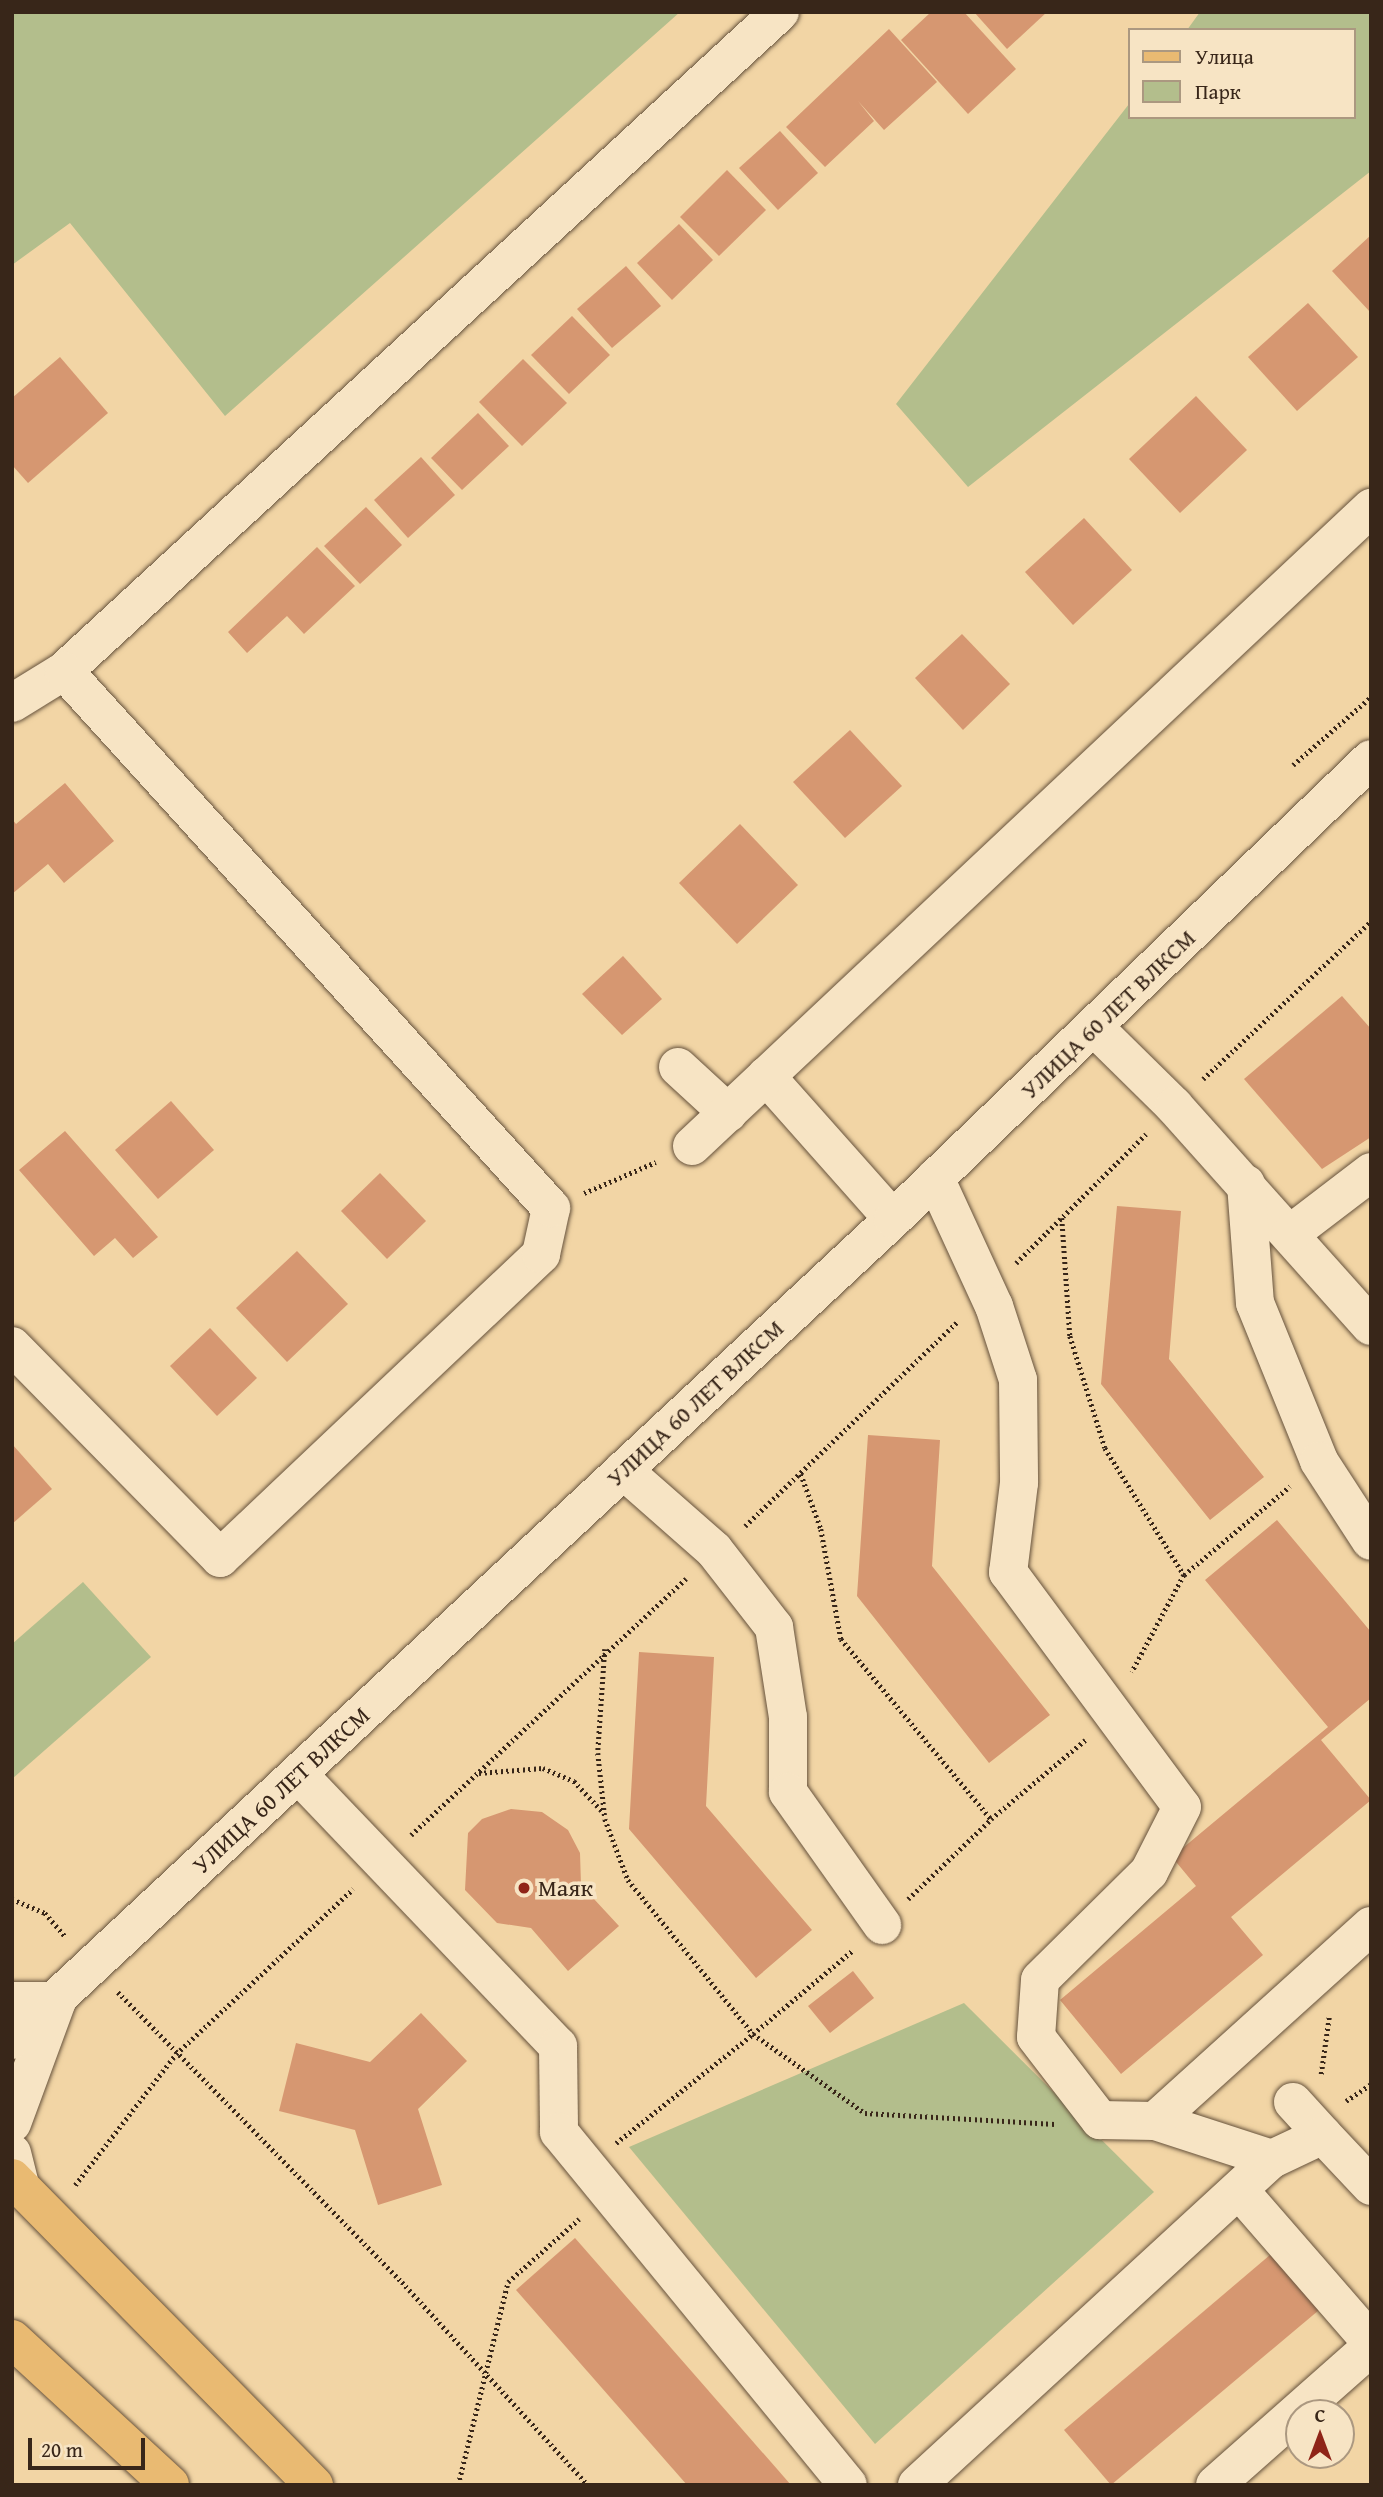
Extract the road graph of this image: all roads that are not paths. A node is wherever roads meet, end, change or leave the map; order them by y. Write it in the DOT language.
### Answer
graph roads {
  1 [pos="780,12"];
  2 [pos="1371,508"];
  3 [pos="64,671"];
  4 [pos="12,703"];
  5 [pos="1371,758"];
  6 [pos="1095,1028"];
  7 [pos="678,1067"];
  8 [pos="766,1076"];
  9 [pos="728,1113"];
  10 [pos="692,1146"];
  11 [pos="1371,1172"];
  12 [pos="935,1178"];
  13 [pos="1246,1184"];
  14 [pos="893,1219"];
  15 [pos="1290,1234"];
  16 [pos="1371,1326"];
  17 [pos="12,1346"];
  18 [pos="623,1470"];
  19 [pos="1371,1541"];
  20 [pos="298,1774"];
  21 [pos="882,1925"];
  22 [pos="1371,1926"];
  23 [pos="12,2001"];
  24 [pos="57,2001"];
  25 [pos="12,2040"];
  26 [pos="1155,2121"];
  27 [pos="12,2123"];
  28 [pos="1272,2159"];
  29 [pos="15,2173"];
  30 [pos="1371,2186"];
  31 [pos="1239,2190"];
  32 [pos="12,2339"];
  33 [pos="1371,2342"];
  34 [pos="1371,2347"];
  35 [pos="170,2485"];
  36 [pos="314,2485"];
  37 [pos="848,2485"];
  38 [pos="917,2485"];
  39 [pos="1215,2485"];
  1 -- 3 [label="street"];
  2 -- 8 [label="street"];
  3 -- 4 [label="street"];
  3 -- 17 [label="street"];
  5 -- 6 [label="street, УЛИЦА 60 ЛЕТ ВЛКСМ"];
  6 -- 12 [label="street, УЛИЦА 60 ЛЕТ ВЛКСМ"];
  6 -- 13 [label="street"];
  7 -- 9 [label="street"];
  8 -- 9 [label="street"];
  8 -- 14 [label="street"];
  9 -- 10 [label="street"];
  11 -- 15 [label="street"];
  12 -- 14 [label="street, УЛИЦА 60 ЛЕТ ВЛКСМ"];
  12 -- 26 [label="street"];
  13 -- 15 [label="street"];
  13 -- 19 [label="street"];
  14 -- 18 [label="street, УЛИЦА 60 ЛЕТ ВЛКСМ"];
  15 -- 16 [label="street"];
  18 -- 20 [label="street, УЛИЦА 60 ЛЕТ ВЛКСМ"];
  18 -- 21 [label="street"];
  20 -- 24 [label="street, УЛИЦА 60 ЛЕТ ВЛКСМ"];
  20 -- 37 [label="street"];
  22 -- 26 [label="street"];
  23 -- 24 [label="street"];
  24 -- 25 [label="street, УЛИЦА 60 ЛЕТ ВЛКСМ"];
  24 -- 27 [label="street"];
  26 -- 28 [label="street"];
  28 -- 30 [label="street"];
  28 -- 31 [label="street"];
  29 -- 36 [label="main road"];
  31 -- 33 [label="street"];
  31 -- 38 [label="street"];
  32 -- 35 [label="main road"];
  34 -- 39 [label="street"];
}
